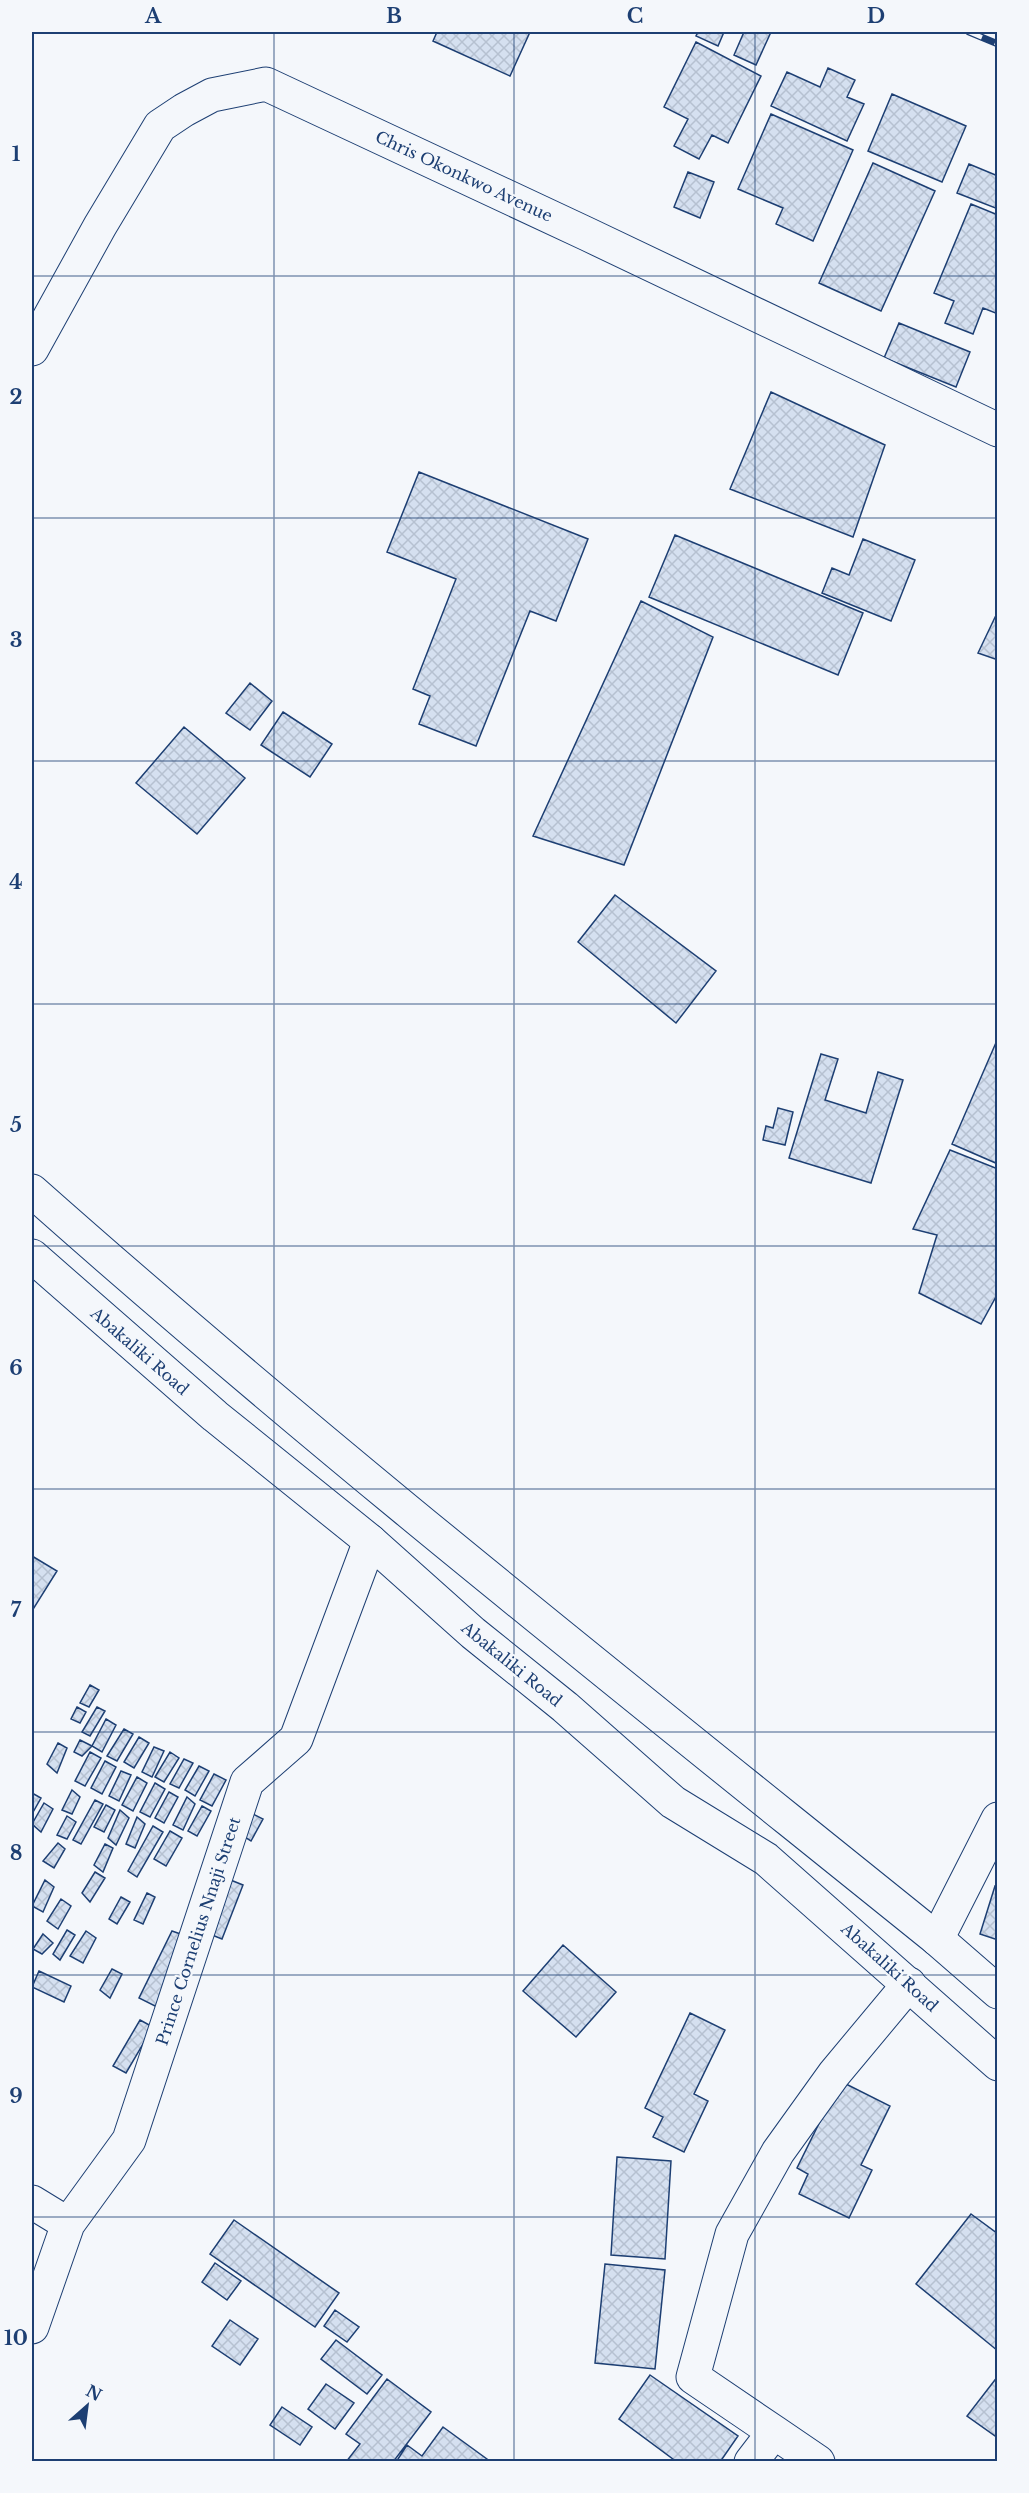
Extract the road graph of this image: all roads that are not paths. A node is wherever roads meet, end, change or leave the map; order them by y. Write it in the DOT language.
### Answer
graph roads {
  1 [pos="32,349"];
  2 [pos="998,430"];
  3 [pos="32,1191"];
  4 [pos="32,1256"];
  5 [pos="370,1541"];
  6 [pos="998,1819"];
  7 [pos="937,1939"];
  8 [pos="909,1984"];
  9 [pos="998,1992"];
  10 [pos="998,2064"];
  11 [pos="32,2202"];
  12 [pos="68,2224"];
  13 [pos="32,2327"];
  14 [pos="774,2432"];
  15 [pos="752,2462"];
  16 [pos="818,2462"];
  1 -- 2 [label="main road, Chris Okonkwo Avenue"];
  3 -- 7 [label="main road"];
  4 -- 5 [label="main road, Abakaliki Road"];
  5 -- 8 [label="main road, Abakaliki Road"];
  5 -- 12 [label="main road, Prince Cornelius Nnaji Street"];
  6 -- 7 [label="main road"];
  7 -- 9 [label="main road"];
  8 -- 10 [label="main road, Abakaliki Road"];
  8 -- 14 [label="main road"];
  11 -- 12 [label="main road"];
  12 -- 13 [label="main road, Prince Cornelius Nnaji Street"];
  14 -- 15 [label="main road"];
  14 -- 16 [label="main road"];
}
